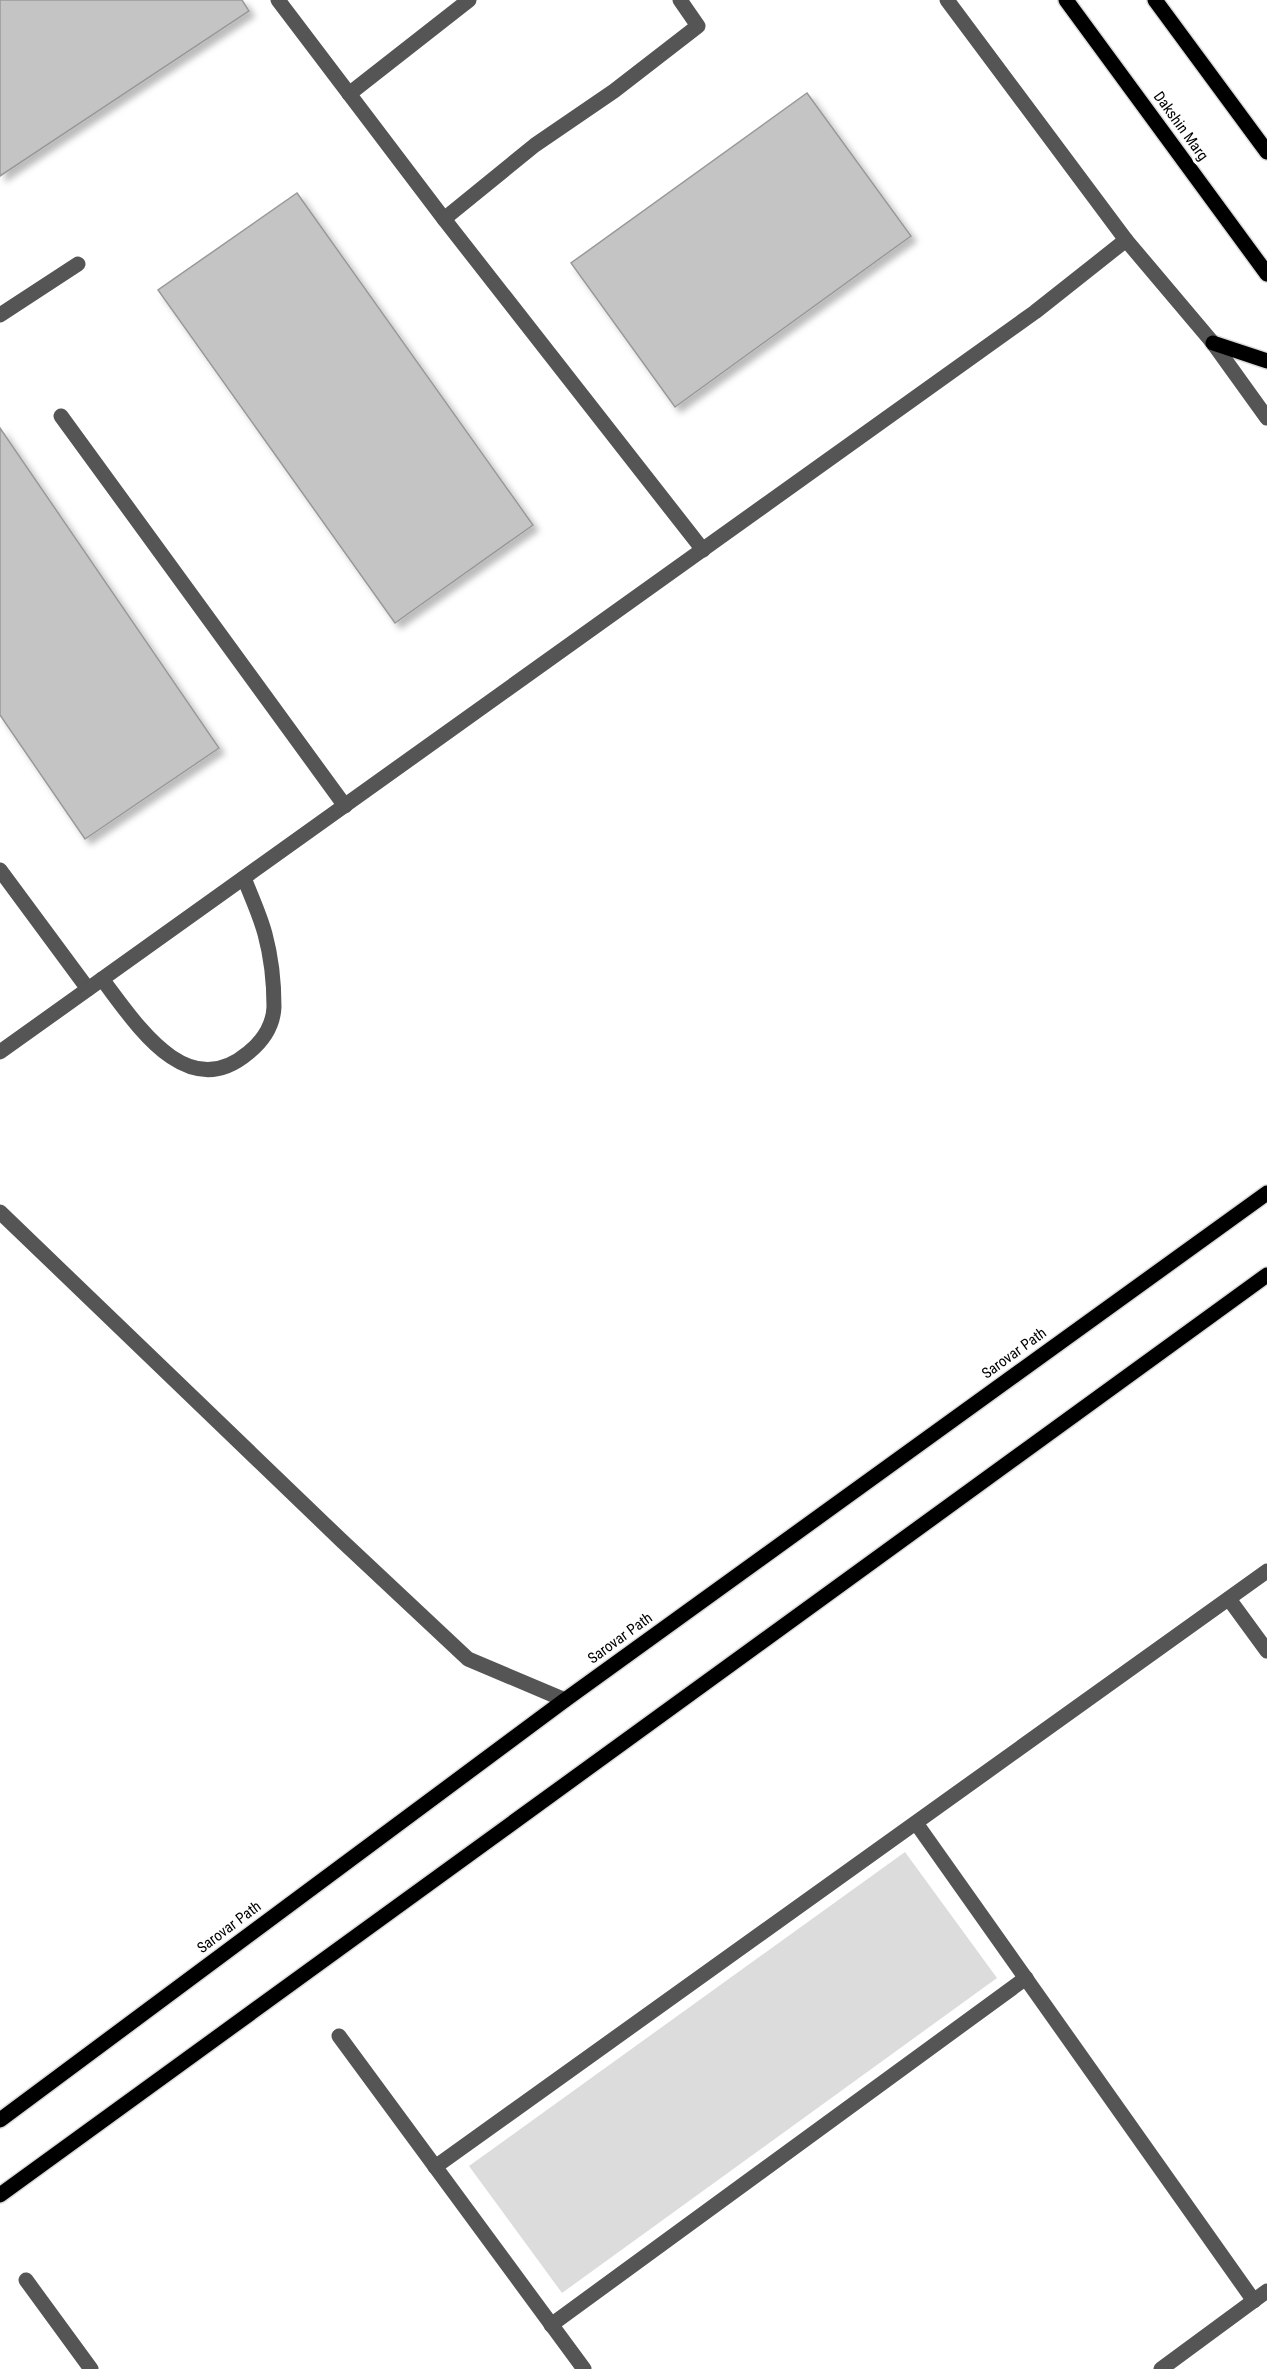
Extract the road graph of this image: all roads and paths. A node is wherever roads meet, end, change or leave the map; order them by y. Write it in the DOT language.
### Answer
graph roads {
  1 [pos="278,0"];
  2 [pos="469,0"];
  3 [pos="680,0"];
  4 [pos="947,0"];
  5 [pos="1066,0"];
  6 [pos="1155,0"];
  7 [pos="349,94"];
  8 [pos="1267,152"];
  9 [pos="444,219"];
  10 [pos="1126,240"];
  11 [pos="78,264"];
  12 [pos="1267,274"];
  13 [pos="0,315"];
  14 [pos="1213,343"];
  15 [pos="1267,361"];
  16 [pos="61,416"];
  17 [pos="1267,418"];
  18 [pos="703,550"];
  19 [pos="345,806"];
  20 [pos="0,870"];
  21 [pos="244,878"];
  22 [pos="102,979"];
  23 [pos="88,989"];
  24 [pos="0,1052"];
  25 [pos="1267,1193"];
  26 [pos="0,1212"];
  27 [pos="1267,1275"];
  28 [pos="1267,1571"];
  29 [pos="1228,1599"];
  30 [pos="1267,1651"];
  31 [pos="565,1700"];
  32 [pos="916,1823"];
  33 [pos="1026,1978"];
  34 [pos="339,2036"];
  35 [pos="0,2120"];
  36 [pos="435,2167"];
  37 [pos="0,2195"];
  38 [pos="26,2280"];
  39 [pos="1267,2291"];
  40 [pos="1254,2301"];
  41 [pos="551,2325"];
  42 [pos="91,2369"];
  43 [pos="584,2369"];
  44 [pos="1161,2369"];
  1 -- 7 [label="street"];
  2 -- 7 [label="street"];
  3 -- 9 [label="street"];
  4 -- 10 [label="street"];
  5 -- 12 [label="main road, Dakshin Marg"];
  6 -- 8 [label="main road"];
  7 -- 9 [label="street"];
  9 -- 18 [label="street"];
  10 -- 14 [label="street"];
  10 -- 18 [label="street"];
  11 -- 13 [label="street"];
  14 -- 15 [label="main road"];
  14 -- 17 [label="street"];
  16 -- 19 [label="street"];
  18 -- 19 [label="street"];
  19 -- 21 [label="street"];
  20 -- 23 [label="street"];
  21 -- 22 [label="street"];
  21 -- 22 [label="street"];
  22 -- 23 [label="street"];
  23 -- 24 [label="street"];
  25 -- 31 [label="main road, Sarovar Path"];
  26 -- 31 [label="street"];
  27 -- 37 [label="main road"];
  28 -- 29 [label="street"];
  29 -- 30 [label="street"];
  29 -- 32 [label="street"];
  31 -- 35 [label="main road, Sarovar Path"];
  32 -- 33 [label="street"];
  32 -- 36 [label="street"];
  33 -- 40 [label="street"];
  33 -- 41 [label="street"];
  34 -- 36 [label="street"];
  36 -- 41 [label="street"];
  38 -- 42 [label="street"];
  39 -- 40 [label="street"];
  40 -- 44 [label="street"];
  41 -- 43 [label="street"];
}
